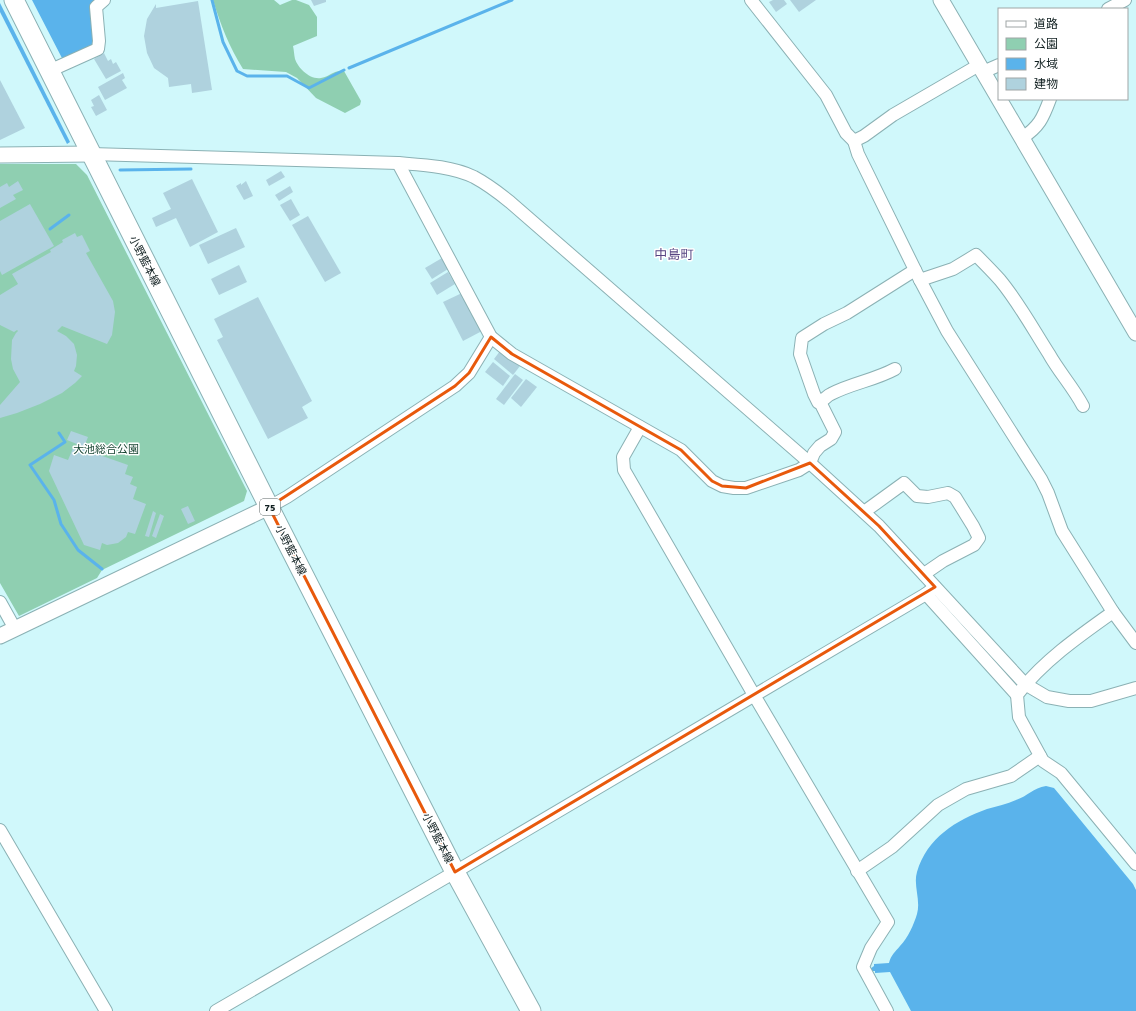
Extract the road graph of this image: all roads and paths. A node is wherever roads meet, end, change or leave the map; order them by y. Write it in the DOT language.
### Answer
graph roads {
  1 [pos="14,0"];
  2 [pos="104,0"];
  3 [pos="751,0"];
  4 [pos="941,0"];
  5 [pos="1125,0"];
  6 [pos="1110,8"];
  7 [pos="998,64"];
  8 [pos="981,69"];
  9 [pos="50,71"];
  10 [pos="998,98"];
  11 [pos="999,100"];
  12 [pos="1050,100"];
  13 [pos="1022,138"];
  14 [pos="854,141"];
  15 [pos="91,154"];
  16 [pos="0,155"];
  17 [pos="398,163"];
  18 [pos="918,275"];
  19 [pos="1136,333"];
  20 [pos="491,337"];
  21 [pos="895,369"];
  22 [pos="820,402"];
  23 [pos="1083,406"];
  24 [pos="640,427"];
  25 [pos="810,463"];
  26 [pos="270,507"];
  27 [pos="864,512"];
  28 [pos="924,574"];
  29 [pos="931,590"];
  30 [pos="0,602"];
  31 [pos="1113,612"];
  32 [pos="15,629"];
  33 [pos="0,636"];
  34 [pos="1136,643"];
  35 [pos="1025,684"];
  36 [pos="1136,688"];
  37 [pos="754,695"];
  38 [pos="1017,695"];
  39 [pos="1040,756"];
  40 [pos="0,830"];
  41 [pos="1136,864"];
  42 [pos="857,870"];
  43 [pos="455,872"];
  44 [pos="106,1011"];
  45 [pos="216,1011"];
  46 [pos="531,1011"];
  47 [pos="887,1011"];
  1 -- 9 [label="main road, 小野藍本線 / 75"];
  2 -- 9 [label="street"];
  3 -- 14 [label="street"];
  4 -- 8 [label="street"];
  5 -- 6 [label="street"];
  7 -- 8 [label="street"];
  8 -- 10 [label="street"];
  8 -- 14 [label="street"];
  9 -- 15 [label="main road, 小野藍本線 / 75"];
  11 -- 13 [label="street"];
  12 -- 13 [label="street"];
  13 -- 19 [label="street"];
  14 -- 18 [label="street"];
  15 -- 16 [label="street"];
  15 -- 17 [label="street"];
  15 -- 26 [label="main road, 小野藍本線 / 75"];
  17 -- 20 [label="street"];
  17 -- 25 [label="street"];
  18 -- 22 [label="street"];
  18 -- 23 [label="street"];
  18 -- 31 [label="street"];
  20 -- 24 [label="street"];
  20 -- 26 [label="street"];
  21 -- 22 [label="street"];
  22 -- 25 [label="street"];
  24 -- 25 [label="street"];
  24 -- 37 [label="street"];
  25 -- 27 [label="street"];
  26 -- 32 [label="street"];
  26 -- 43 [label="main road, 小野藍本線 / 75"];
  27 -- 28 [label="street"];
  27 -- 28 [label="street"];
  28 -- 29 [label="street"];
  29 -- 35 [label="street"];
  29 -- 37 [label="street"];
  29 -- 38 [label="street"];
  30 -- 32 [label="street"];
  31 -- 34 [label="street"];
  31 -- 35 [label="street"];
  32 -- 33 [label="street"];
  35 -- 36 [label="street"];
  35 -- 38 [label="street"];
  37 -- 42 [label="street"];
  37 -- 43 [label="street"];
  38 -- 39 [label="street"];
  39 -- 41 [label="street"];
  39 -- 42 [label="street"];
  40 -- 44 [label="street"];
  42 -- 47 [label="street"];
  43 -- 45 [label="street"];
  43 -- 46 [label="main road, 小野藍本線 / 75"];
}
